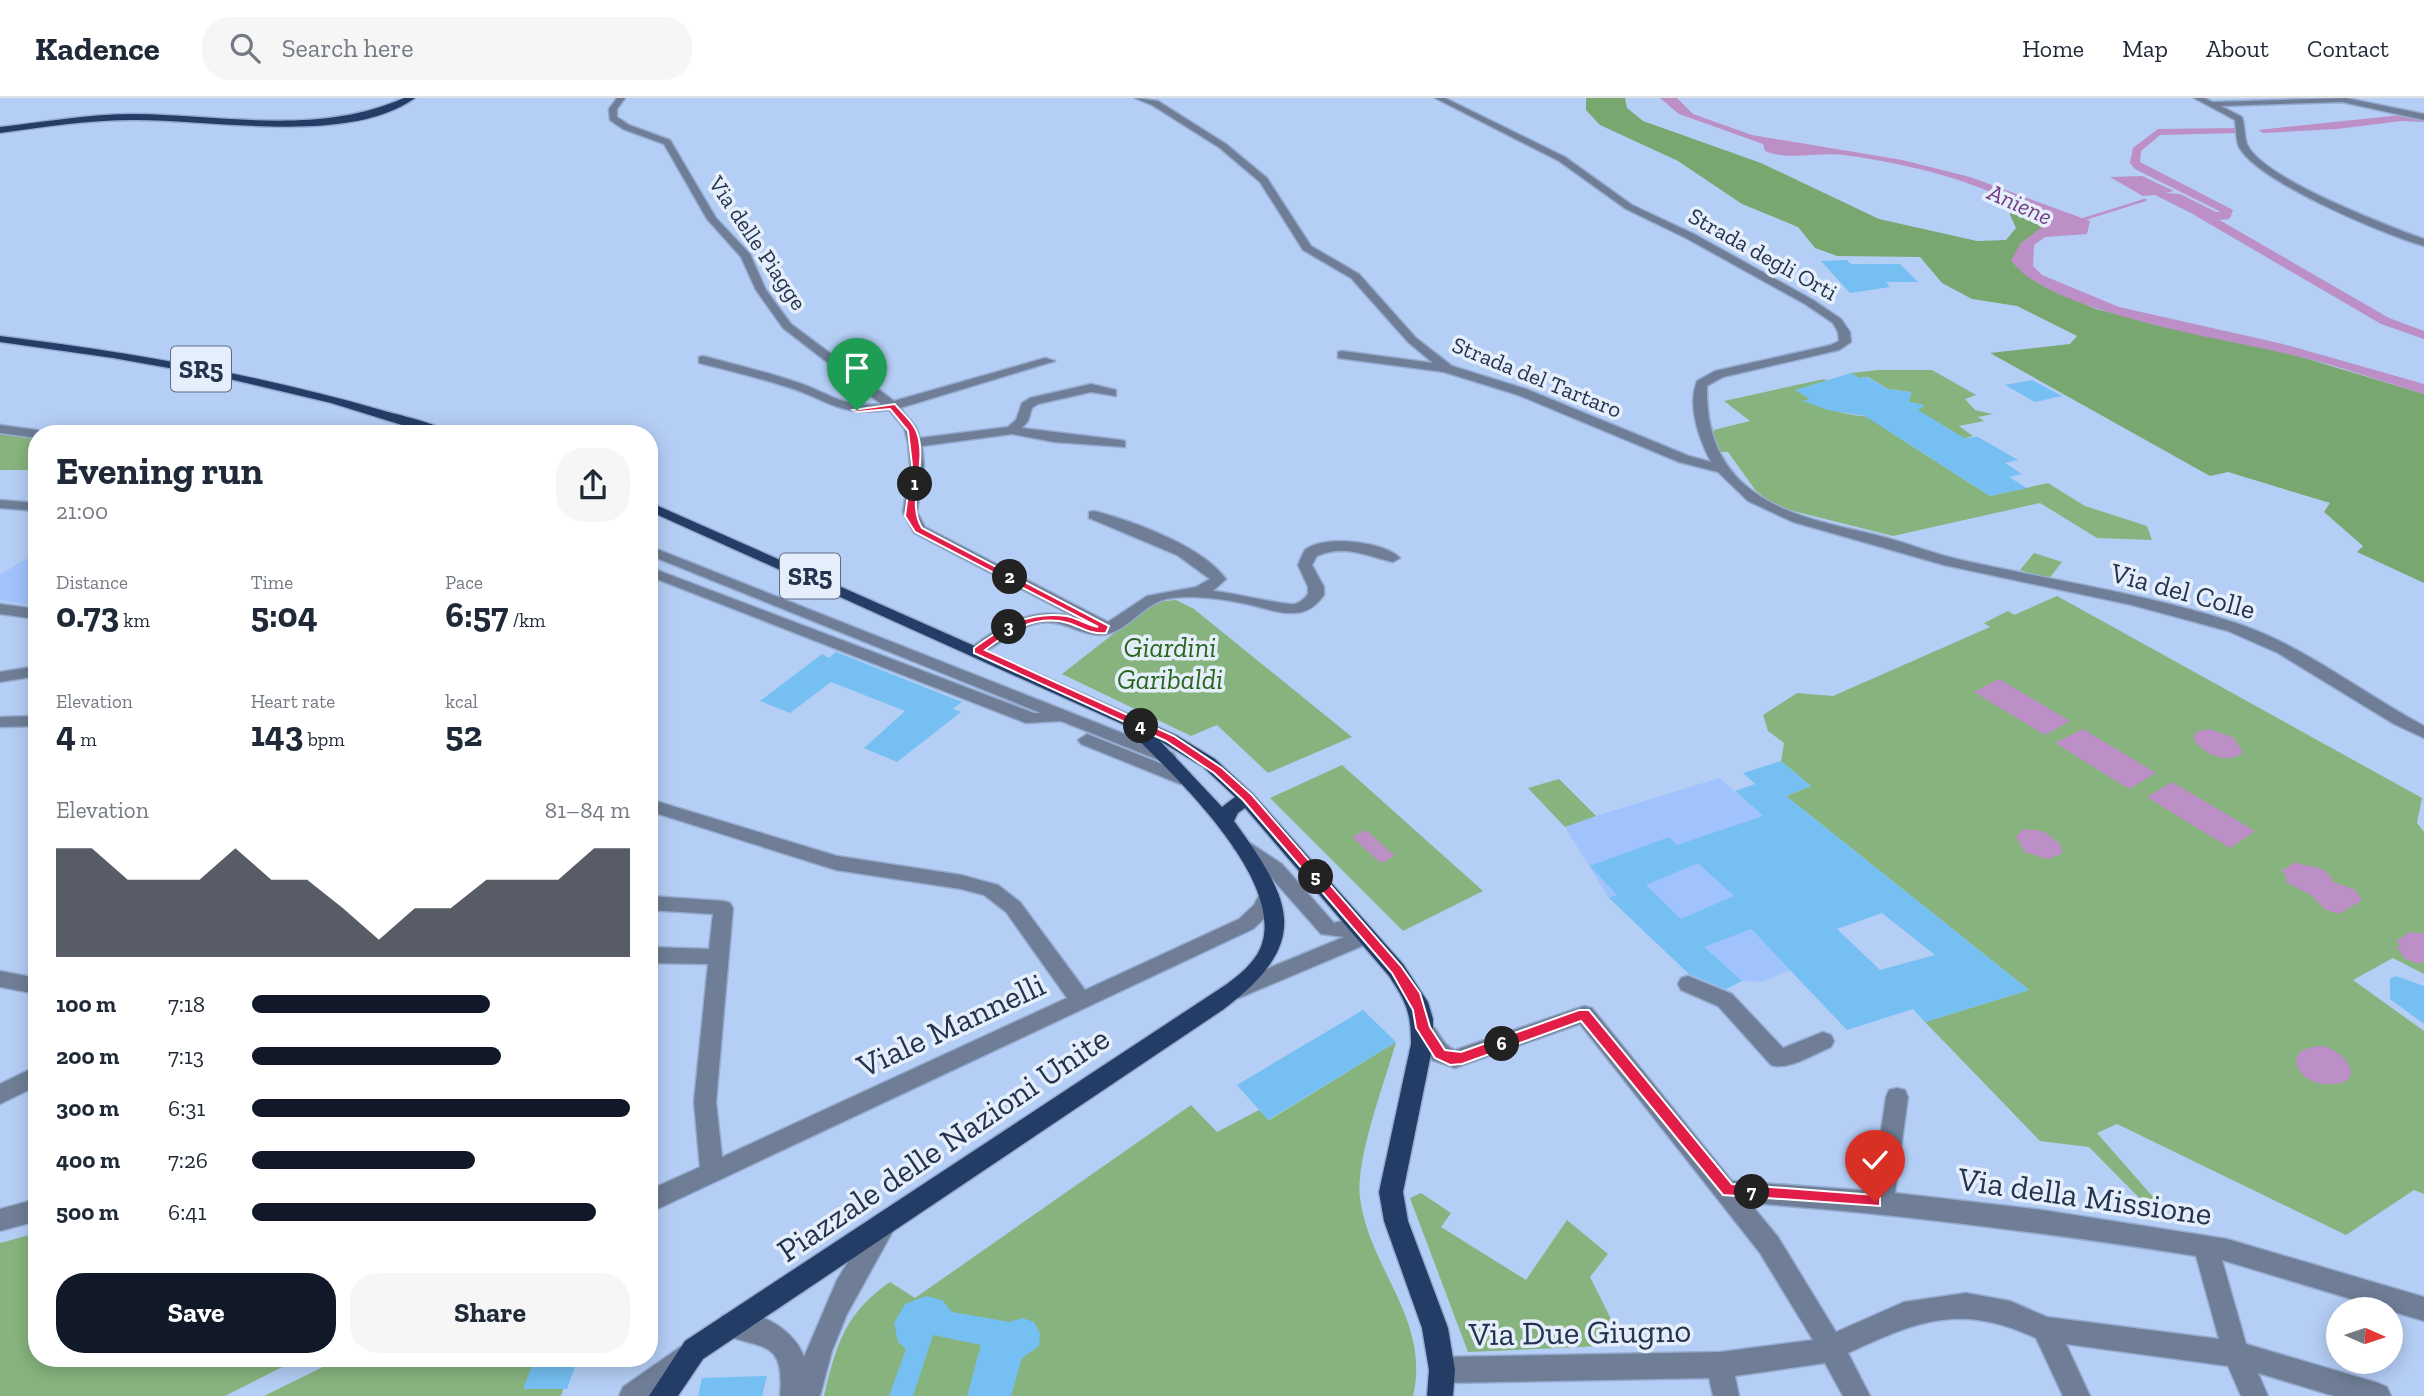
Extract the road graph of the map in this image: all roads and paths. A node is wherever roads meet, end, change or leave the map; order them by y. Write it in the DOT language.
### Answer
graph roads {
  1 [pos="411,98"];
  2 [pos="621,98"];
  3 [pos="1139,98"];
  4 [pos="1439,98"];
  5 [pos="2198,98"];
  6 [pos="2211,104"];
  7 [pos="2424,117"];
  8 [pos="0,130"];
  9 [pos="2424,243"];
  10 [pos="0,339"];
  11 [pos="1342,355"];
  12 [pos="703,360"];
  13 [pos="1049,361"];
  14 [pos="1448,369"];
  15 [pos="1112,393"];
  16 [pos="892,406"];
  17 [pos="414,425"];
  18 [pos="0,429"];
  19 [pos="1012,430"];
  20 [pos="28,433"];
  21 [pos="915,443"];
  22 [pos="1120,444"];
  23 [pos="1726,470"];
  24 [pos="0,504"];
  25 [pos="28,506"];
  26 [pos="658,510"];
  27 [pos="1094,515"];
  28 [pos="658,554"];
  29 [pos="1393,558"];
  30 [pos="1990,571"];
  31 [pos="658,574"];
  32 [pos="1189,594"];
  33 [pos="0,609"];
  34 [pos="28,613"];
  35 [pos="1102,630"];
  36 [pos="974,649"];
  37 [pos="28,672"];
  38 [pos="0,677"];
  39 [pos="1059,716"];
  40 [pos="1032,719"];
  41 [pos="1127,720"];
  42 [pos="28,721"];
  43 [pos="0,722"];
  44 [pos="2424,733"];
  45 [pos="1167,757"];
  46 [pos="1186,780"];
  47 [pos="1231,783"];
  48 [pos="1247,798"];
  49 [pos="658,808"];
  50 [pos="1224,824"];
  51 [pos="1241,844"];
  52 [pos="1269,895"];
  53 [pos="658,903"];
  54 [pos="1246,924"];
  55 [pos="1274,930"];
  56 [pos="1362,930"];
  57 [pos="658,955"];
  58 [pos="719,957"];
  59 [pos="0,979"];
  60 [pos="28,984"];
  61 [pos="1688,984"];
  62 [pos="1229,994"];
  63 [pos="1081,1001"];
  64 [pos="1423,1028"];
  65 [pos="1824,1041"];
  66 [pos="28,1080"];
  67 [pos="0,1095"];
  68 [pos="1897,1097"];
  69 [pos="712,1172"];
  70 [pos="1728,1191"];
  71 [pos="658,1198"];
  72 [pos="1882,1202"];
  73 [pos="28,1212"];
  74 [pos="0,1220"];
  75 [pos="884,1226"];
  76 [pos="2206,1247"];
  77 [pos="2424,1309"];
  78 [pos="731,1325"];
  79 [pos="2045,1329"];
  80 [pos="1832,1348"];
  81 [pos="694,1350"];
  82 [pos="2236,1354"];
  83 [pos="1720,1365"];
  84 [pos="1441,1383"];
  85 [pos="632,1396"];
  86 [pos="662,1396"];
  87 [pos="793,1396"];
  88 [pos="807,1396"];
  89 [pos="1726,1396"];
  90 [pos="1857,1396"];
  91 [pos="2077,1396"];
  92 [pos="2255,1396"];
  93 [pos="2378,1396"];
  1 -- 8 [label="main road"];
  2 -- 16 [label="street, Via delle Piagge"];
  3 -- 14 [label="street, Strada del Tartaro"];
  4 -- 23 [label="street, Strada degli Orti"];
  5 -- 6 [label="street"];
  6 -- 7 [label="street"];
  6 -- 9 [label="street"];
  10 -- 17 [label="main road, SR5"];
  11 -- 14 [label="street"];
  12 -- 16 [label="street"];
  13 -- 16 [label="street"];
  14 -- 23 [label="street, Strada del Tartaro"];
  15 -- 19 [label="street"];
  16 -- 21 [label="street, Via delle Piagge"];
  18 -- 20 [label="street"];
  19 -- 21 [label="street"];
  19 -- 22 [label="street"];
  21 -- 35 [label="street, Via delle Piagge"];
  23 -- 30 [label="street, Strada degli Orti"];
  24 -- 25 [label="street"];
  26 -- 36 [label="main road, SR5"];
  27 -- 32 [label="street"];
  28 -- 39 [label="street"];
  29 -- 32 [label="street"];
  30 -- 44 [label="street, Via del Colle"];
  31 -- 40 [label="street"];
  32 -- 35 [label="street"];
  33 -- 34 [label="street"];
  35 -- 36 [label="street"];
  36 -- 41 [label="main road"];
  37 -- 38 [label="street"];
  39 -- 40 [label="street"];
  39 -- 45 [label="street"];
  40 -- 46 [label="street"];
  41 -- 45 [label="main road"];
  41 -- 47 [label="main road"];
  42 -- 43 [label="street"];
  45 -- 46 [label="main road"];
  45 -- 47 [label="main road"];
  46 -- 50 [label="main road"];
  47 -- 48 [label="main road"];
  48 -- 50 [label="main road"];
  48 -- 56 [label="main road"];
  49 -- 63 [label="street"];
  50 -- 51 [label="main road"];
  51 -- 52 [label="main road"];
  51 -- 56 [label="street"];
  52 -- 54 [label="street, Viale Mannelli"];
  52 -- 55 [label="main road"];
  53 -- 58 [label="street"];
  54 -- 55 [label="street"];
  54 -- 63 [label="street, Viale Mannelli"];
  55 -- 62 [label="main road, Piazzale delle Nazioni Unite"];
  56 -- 62 [label="street, Piazzale delle Nazioni Unite"];
  56 -- 64 [label="main road"];
  57 -- 58 [label="street"];
  58 -- 69 [label="street"];
  59 -- 60 [label="street"];
  61 -- 65 [label="street"];
  62 -- 75 [label="main road, Piazzale delle Nazioni Unite"];
  63 -- 69 [label="street, Viale Mannelli"];
  64 -- 70 [label="street"];
  64 -- 84 [label="main road"];
  66 -- 67 [label="street"];
  68 -- 72 [label="street"];
  69 -- 71 [label="street, Viale Mannelli"];
  70 -- 72 [label="street, Via della Missione"];
  70 -- 80 [label="street"];
  72 -- 76 [label="street, Via della Missione"];
  73 -- 74 [label="street"];
  75 -- 78 [label="main road, Piazzale delle Nazioni Unite"];
  75 -- 88 [label="street"];
  76 -- 77 [label="street, Via della Missione"];
  76 -- 82 [label="street"];
  78 -- 81 [label="main road, Piazzale delle Nazioni Unite"];
  78 -- 87 [label="street"];
  79 -- 80 [label="street"];
  79 -- 82 [label="street"];
  79 -- 91 [label="street"];
  80 -- 83 [label="street, Via Due Giugno"];
  80 -- 90 [label="street"];
  81 -- 85 [label="street"];
  81 -- 86 [label="main road"];
  82 -- 92 [label="street"];
  82 -- 93 [label="street"];
  83 -- 84 [label="street, Via Due Giugno"];
  83 -- 89 [label="street, Via Due Giugno"];
}
